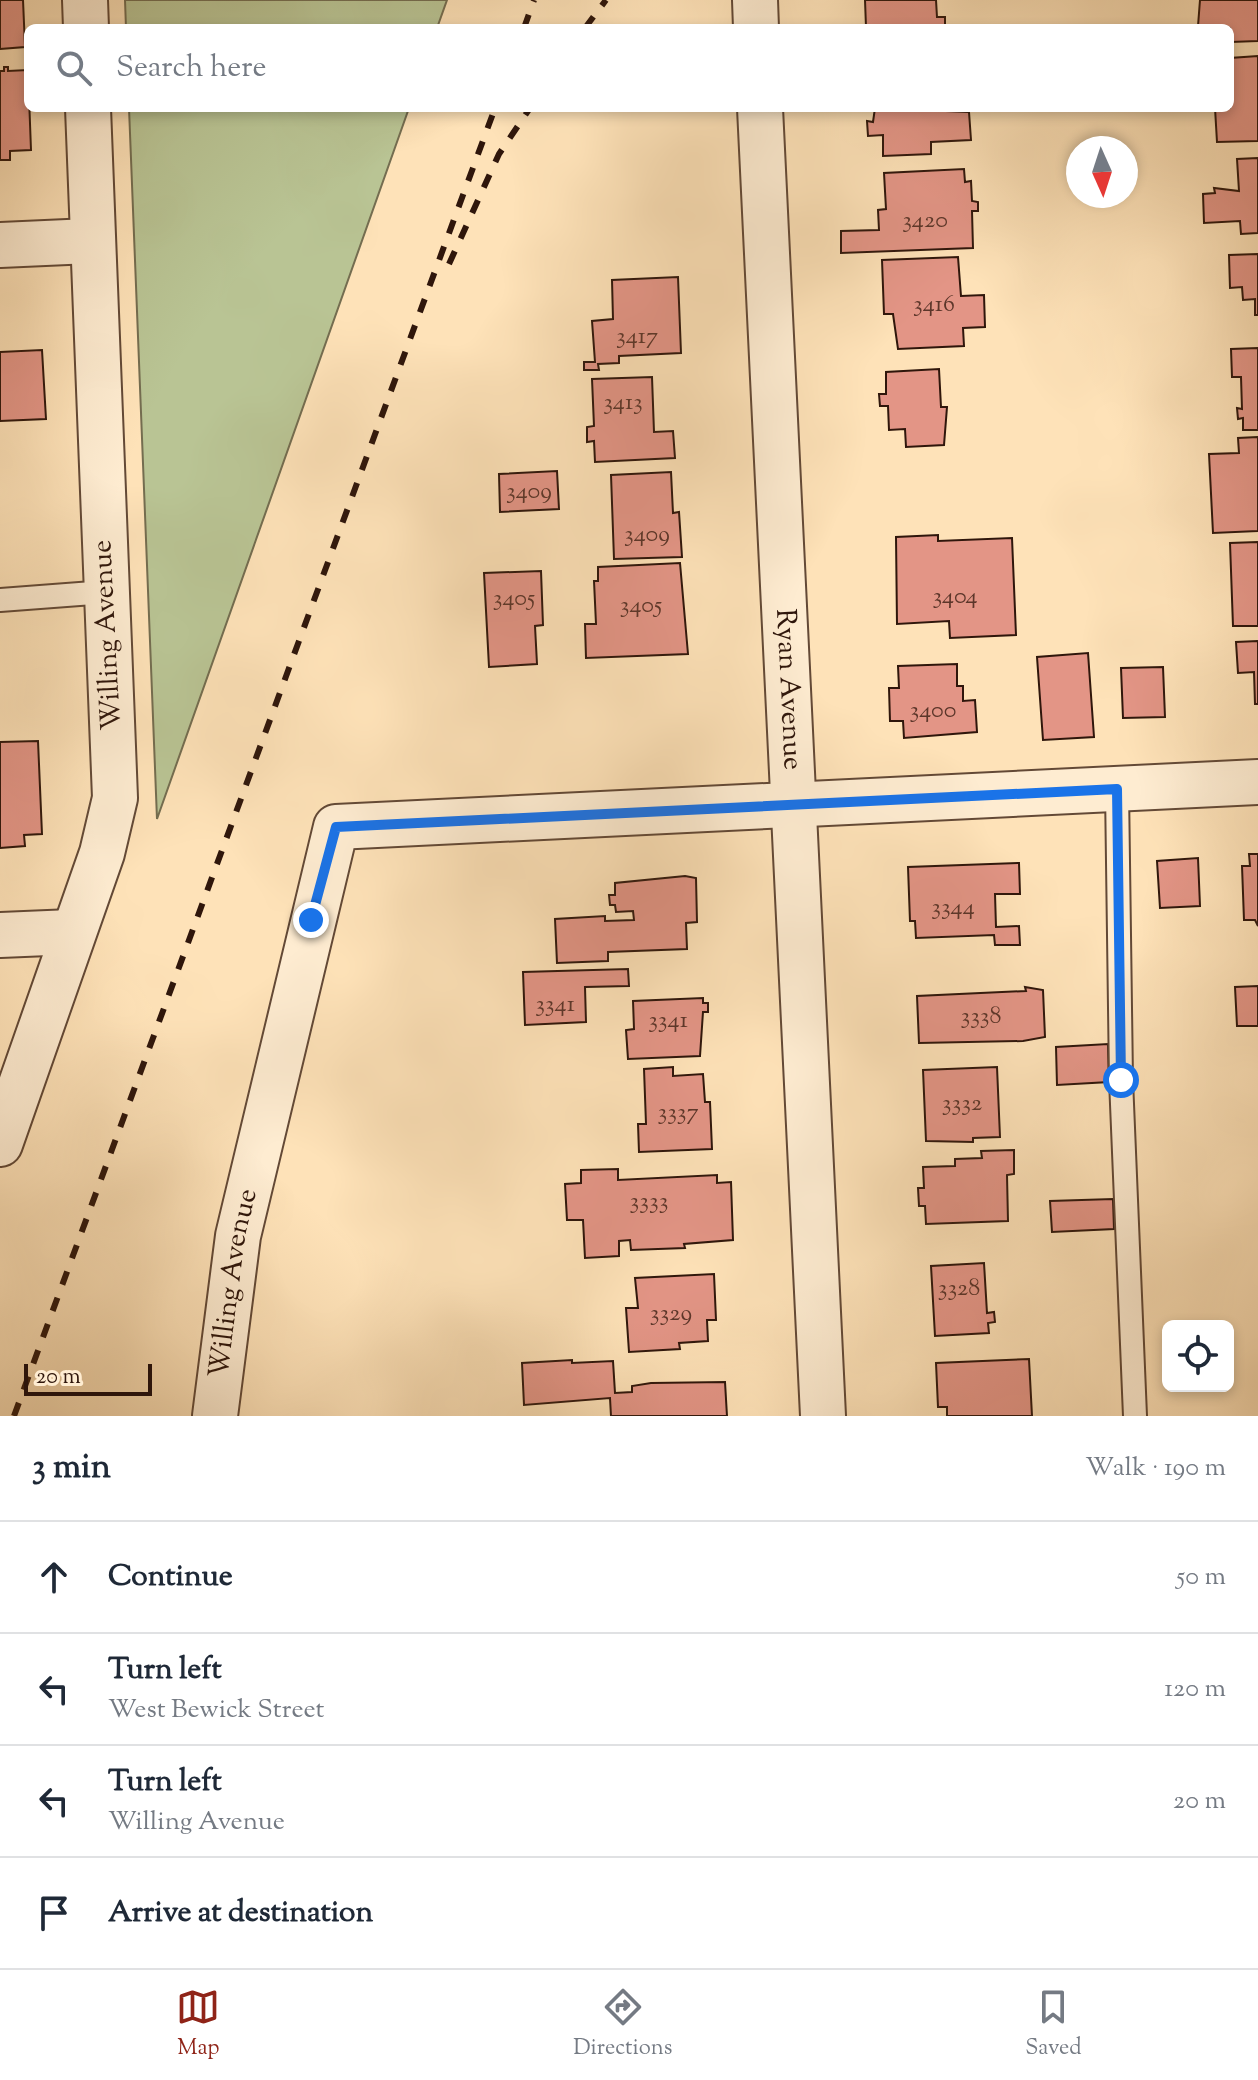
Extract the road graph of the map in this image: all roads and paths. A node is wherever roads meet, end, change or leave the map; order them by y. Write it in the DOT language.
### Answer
graph roads {
  1 [pos="85,0"];
  2 [pos="755,0"];
  3 [pos="86,24"];
  4 [pos="756,24"];
  5 [pos="88,112"];
  6 [pos="760,112"];
  7 [pos="90,241"];
  8 [pos="0,245"];
  9 [pos="106,592"];
  10 [pos="0,600"];
  11 [pos="1258,782"];
  12 [pos="1117,789"];
  13 [pos="792,805"];
  14 [pos="72,932"];
  15 [pos="0,935"];
  16 [pos="0,1144"];
  17 [pos="215,1416"];
  18 [pos="823,1416"];
  19 [pos="1135,1416"];
  1 -- 3 [label="street"];
  2 -- 4 [label="street"];
  5 -- 7 [label="street, Willing Avenue"];
  6 -- 13 [label="street, Ryan Avenue"];
  7 -- 8 [label="street"];
  7 -- 9 [label="street, Willing Avenue"];
  9 -- 10 [label="lane"];
  9 -- 14 [label="street, Willing Avenue"];
  11 -- 12 [label="street"];
  12 -- 13 [label="street"];
  12 -- 19 [label="lane"];
  13 -- 17 [label="street, Willing Avenue"];
  13 -- 18 [label="street, Ryan Avenue"];
  14 -- 15 [label="street"];
  14 -- 16 [label="street, Willing Avenue"];
}
